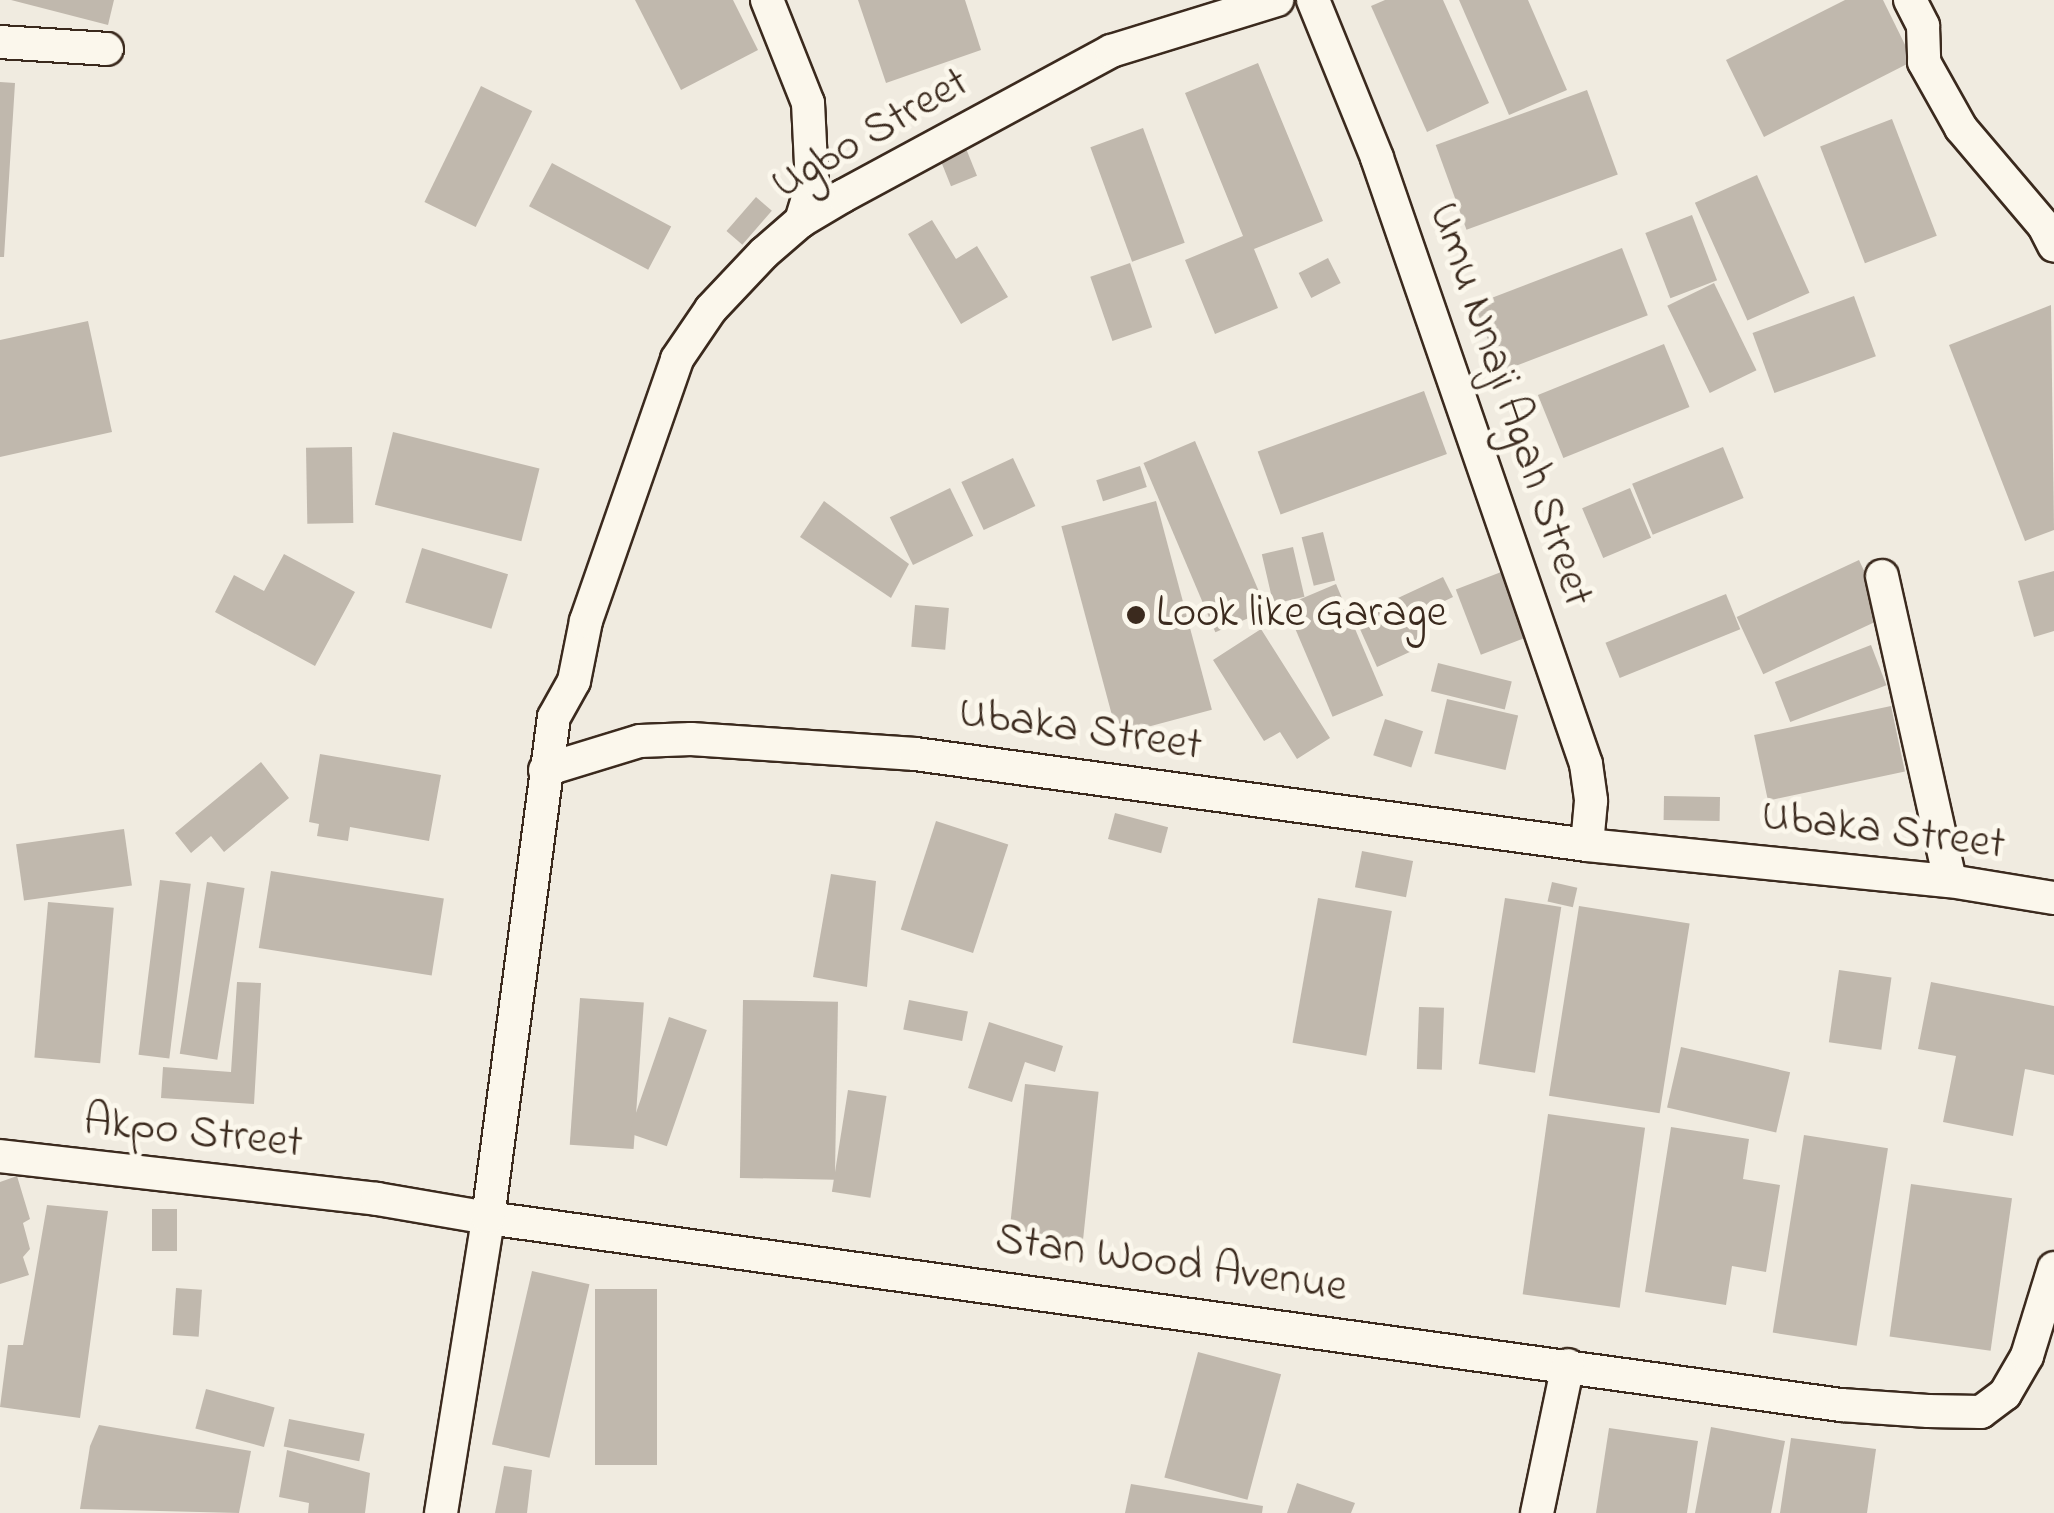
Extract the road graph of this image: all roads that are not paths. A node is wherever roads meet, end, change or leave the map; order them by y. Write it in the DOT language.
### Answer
graph roads {
  1 [pos="767,0"];
  2 [pos="1277,0"];
  3 [pos="1313,0"];
  4 [pos="1910,0"];
  5 [pos="0,42"];
  6 [pos="107,49"];
  7 [pos="801,221"];
  8 [pos="2054,246"];
  9 [pos="1882,576"];
  10 [pos="545,770"];
  11 [pos="1587,846"];
  12 [pos="1950,882"];
  13 [pos="2054,898"];
  14 [pos="0,1156"];
  15 [pos="488,1218"];
  16 [pos="2054,1268"];
  17 [pos="1568,1365"];
  18 [pos="442,1513"];
  19 [pos="1537,1513"];
  1 -- 7 [label="street"];
  2 -- 7 [label="street, Ugbo Street"];
  3 -- 11 [label="street, Umu Nnaji Agah Street"];
  4 -- 8 [label="street"];
  5 -- 6 [label="street"];
  7 -- 10 [label="street, Ugbo Street"];
  9 -- 12 [label="street"];
  10 -- 11 [label="street, Ubaka Street"];
  10 -- 15 [label="street"];
  11 -- 12 [label="street, Ubaka Street"];
  12 -- 13 [label="street, Ubaka Street"];
  14 -- 15 [label="street, Akpo Street"];
  15 -- 17 [label="street, Stan Wood Avenue"];
  15 -- 18 [label="street"];
  16 -- 17 [label="street, Stan Wood Avenue"];
  17 -- 19 [label="street"];
}
